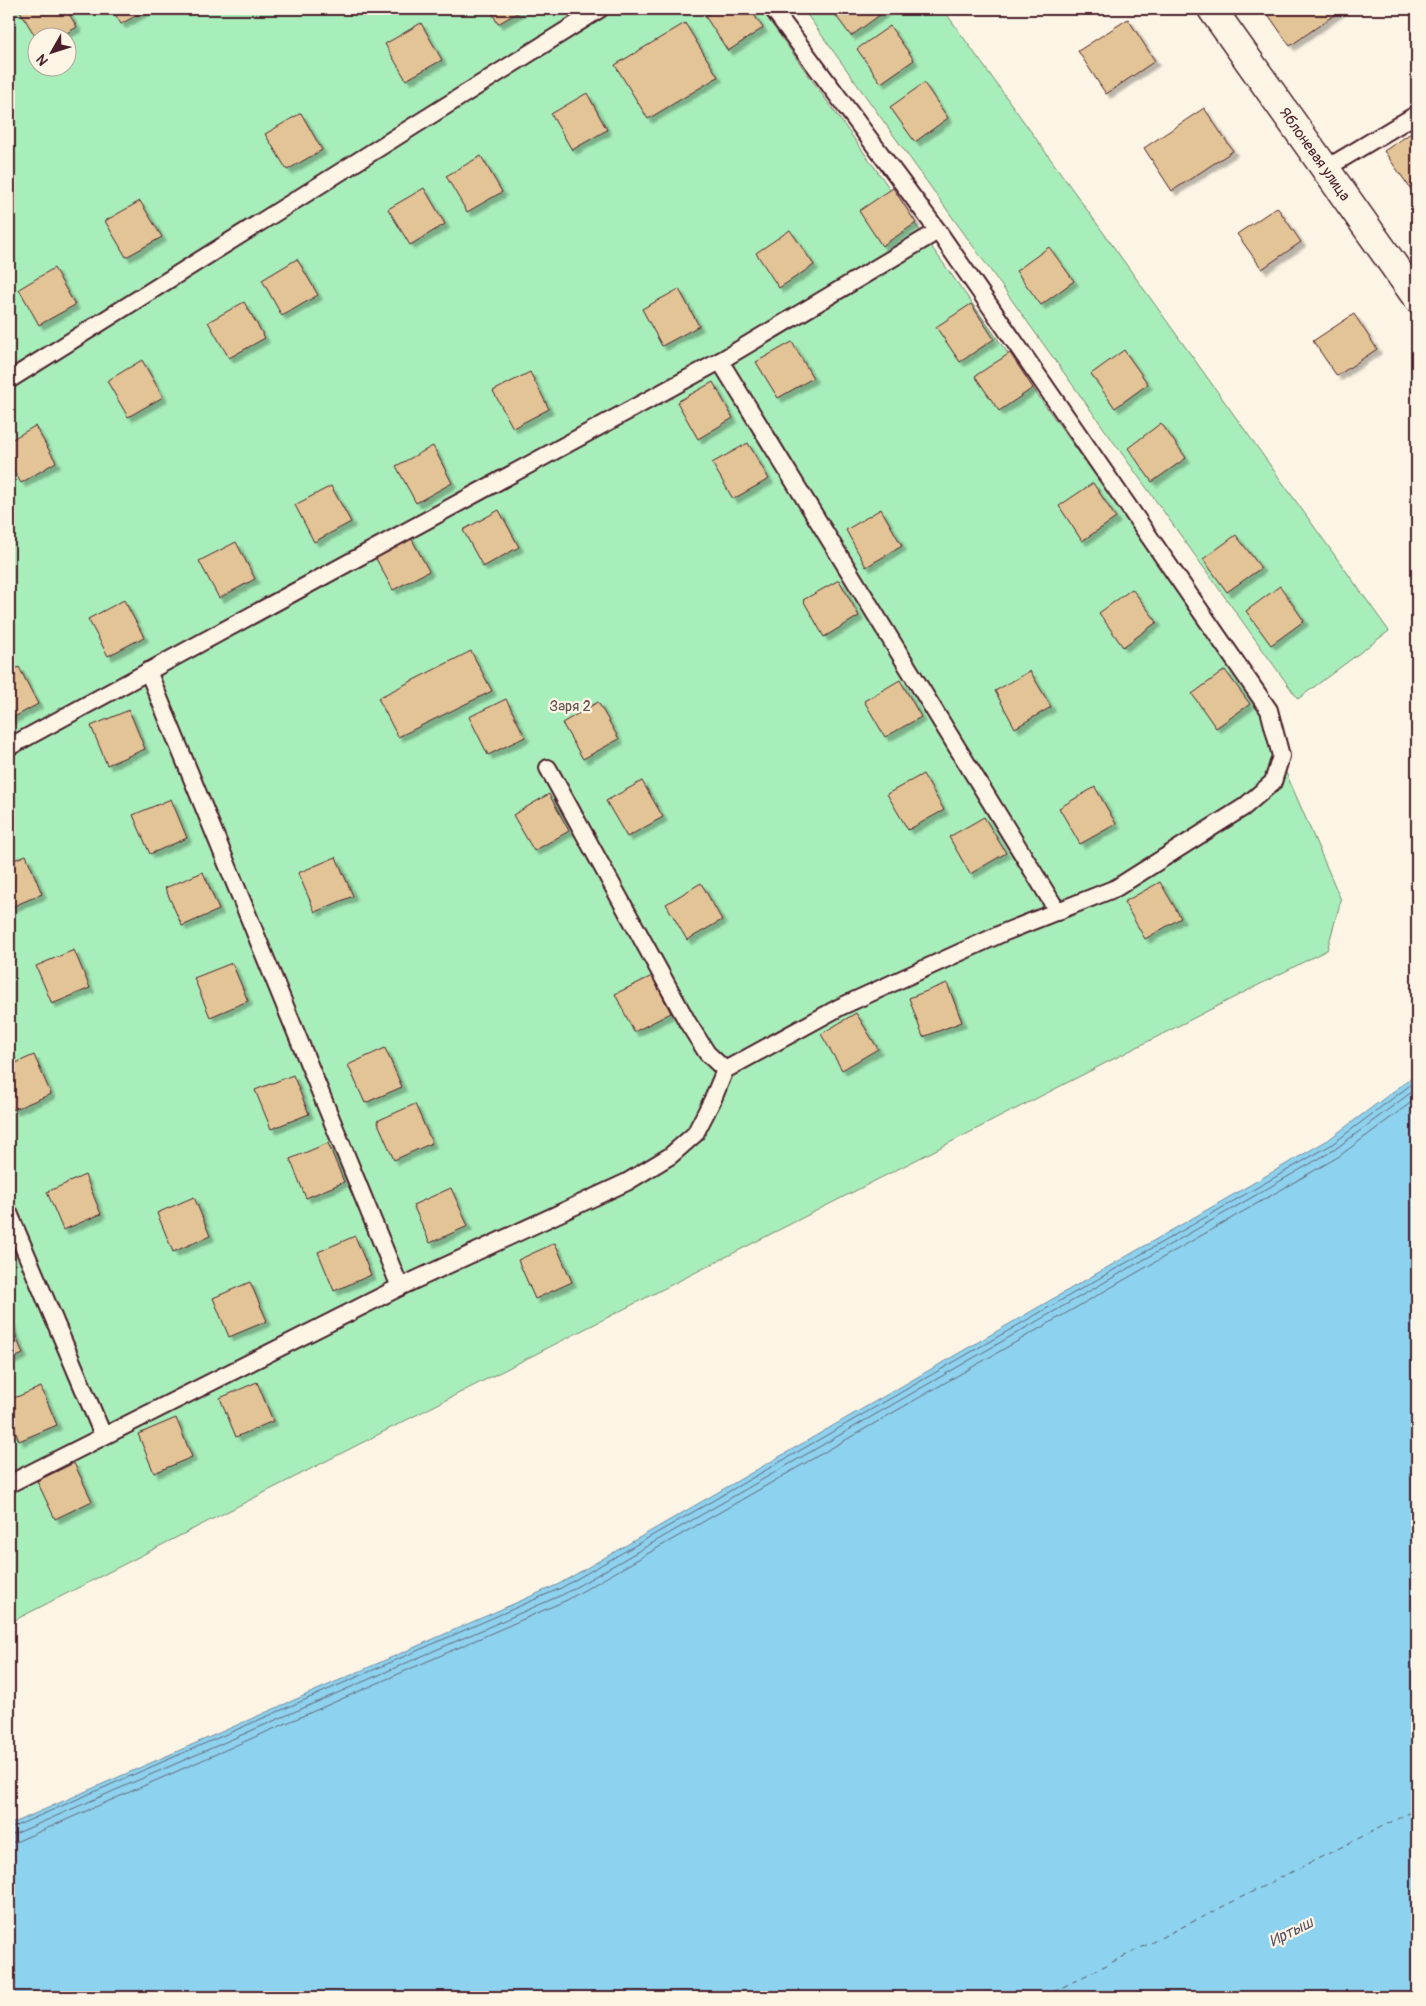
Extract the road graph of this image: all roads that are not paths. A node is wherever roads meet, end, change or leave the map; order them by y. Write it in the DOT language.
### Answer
graph roads {
  1 [pos="600,9"];
  2 [pos="773,9"];
  3 [pos="1212,9"];
  4 [pos="1417,114"];
  5 [pos="1326,169"];
  6 [pos="938,231"];
  7 [pos="1417,298"];
  8 [pos="720,361"];
  9 [pos="9,380"];
  10 [pos="148,671"];
  11 [pos="9,747"];
  12 [pos="548,768"];
  13 [pos="1058,912"];
  14 [pos="725,1070"];
  15 [pos="9,1213"];
  16 [pos="400,1287"];
  17 [pos="103,1435"];
  18 [pos="9,1484"];
  1 -- 9 [label="lane"];
  2 -- 6 [label="lane"];
  3 -- 5 [label="street, Яблоневая улица"];
  4 -- 5 [label="lane"];
  5 -- 7 [label="street, Яблоневая улица"];
  6 -- 8 [label="lane"];
  6 -- 13 [label="lane"];
  8 -- 10 [label="lane"];
  8 -- 13 [label="lane"];
  10 -- 11 [label="lane"];
  10 -- 16 [label="lane"];
  12 -- 14 [label="lane"];
  13 -- 14 [label="lane"];
  14 -- 16 [label="lane"];
  15 -- 17 [label="lane"];
  16 -- 17 [label="lane"];
  17 -- 18 [label="lane"];
}
